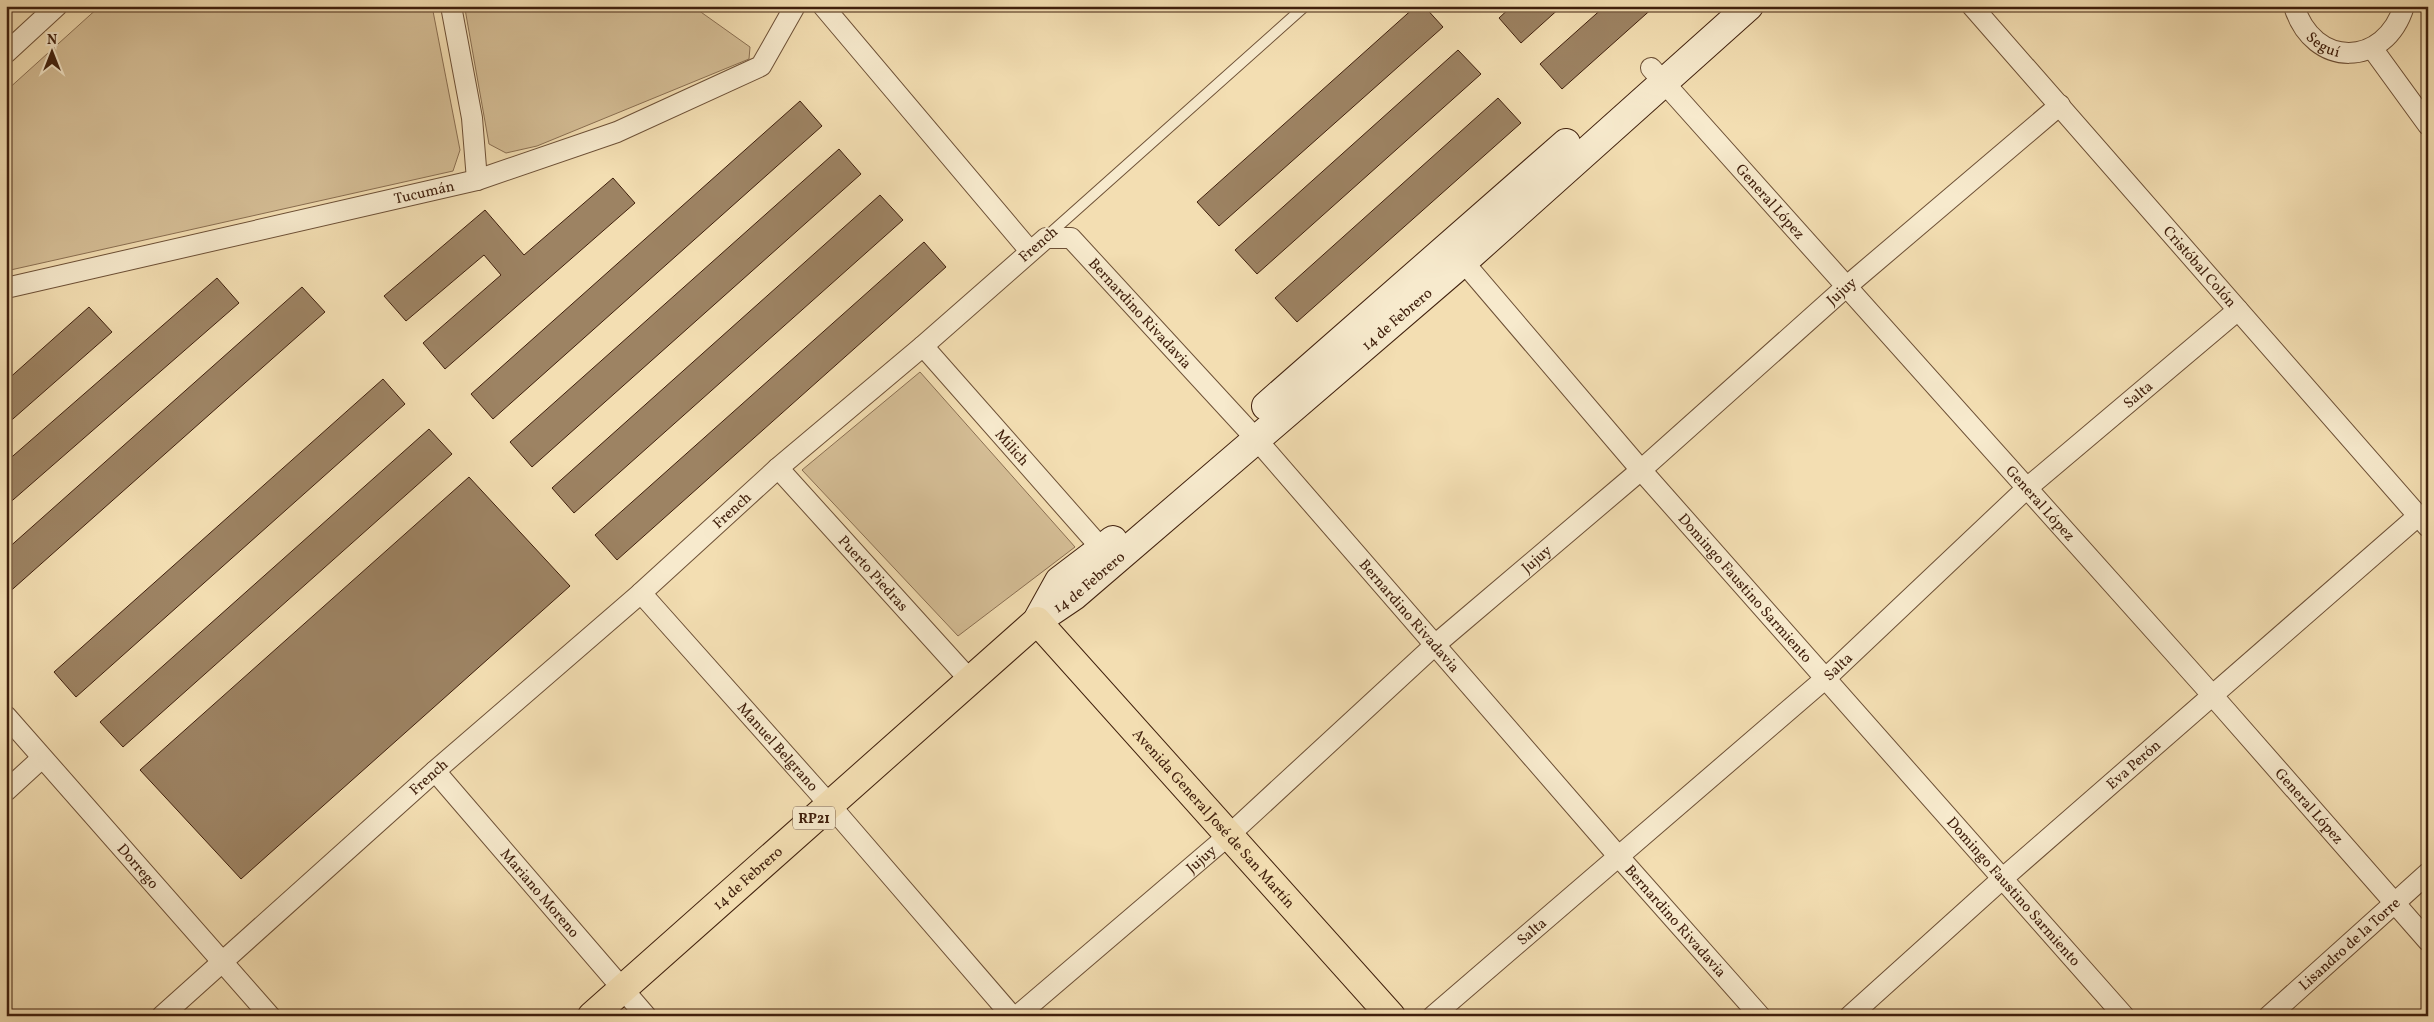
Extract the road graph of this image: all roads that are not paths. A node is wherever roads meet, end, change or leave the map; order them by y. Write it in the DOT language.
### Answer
graph roads {
  1 [pos="57,6"];
  2 [pos="451,6"];
  3 [pos="795,6"];
  4 [pos="823,6"];
  5 [pos="1305,6"];
  6 [pos="1722,6"];
  7 [pos="1748,6"];
  8 [pos="1972,6"];
  9 [pos="2294,6"];
  10 [pos="2404,6"];
  11 [pos="2372,48"];
  12 [pos="6,53"];
  13 [pos="1657,75"];
  14 [pos="2060,105"];
  15 [pos="2428,124"];
  16 [pos="477,180"];
  17 [pos="1046,238"];
  18 [pos="1030,251"];
  19 [pos="1456,254"];
  20 [pos="1847,286"];
  21 [pos="6,288"];
  22 [pos="2238,310"];
  23 [pos="923,346"];
  24 [pos="1250,433"];
  25 [pos="778,468"];
  26 [pos="1640,470"];
  27 [pos="2027,488"];
  28 [pos="2423,522"];
  29 [pos="1102,549"];
  30 [pos="641,593"];
  31 [pos="1037,621"];
  32 [pos="1436,644"];
  33 [pos="1826,678"];
  34 [pos="969,679"];
  35 [pos="2214,696"];
  36 [pos="6,716"];
  37 [pos="42,758"];
  38 [pos="435,771"];
  39 [pos="6,791"];
  40 [pos="829,804"];
  41 [pos="1229,835"];
  42 [pos="1619,857"];
  43 [pos="2428,873"];
  44 [pos="2002,879"];
  45 [pos="2394,902"];
  46 [pos="2428,940"];
  47 [pos="223,962"];
  48 [pos="623,989"];
  49 [pos="162,1016"];
  50 [pos="270,1016"];
  51 [pos="592,1016"];
  52 [pos="646,1016"];
  53 [pos="1012,1016"];
  54 [pos="1017,1016"];
  55 [pos="1391,1016"];
  56 [pos="1433,1016"];
  57 [pos="1760,1016"];
  58 [pos="1850,1016"];
  59 [pos="2124,1016"];
  60 [pos="2269,1016"];
  1 -- 12 [label="street"];
  2 -- 16 [label="street"];
  3 -- 16 [label="street, Tucumán"];
  4 -- 18 [label="street"];
  5 -- 17 [label="lane, French"];
  6 -- 13 [label="main road, 14 de Febrero"];
  7 -- 13 [label="main road, 14 de Febrero"];
  8 -- 14 [label="street, Cristóbal Colón"];
  9 -- 11 [label="street, Seguí"];
  10 -- 11 [label="street, Seguí"];
  11 -- 15 [label="street"];
  13 -- 19 [label="main road, 14 de Febrero"];
  13 -- 20 [label="street, General López"];
  14 -- 20 [label="street, Jujuy"];
  14 -- 22 [label="street, Cristóbal Colón"];
  16 -- 21 [label="street, Tucumán"];
  17 -- 18 [label="street, French"];
  17 -- 24 [label="street, Bernardino Rivadavia"];
  18 -- 23 [label="street, French"];
  19 -- 24 [label="main road, 14 de Febrero"];
  19 -- 26 [label="street, Domingo Faustino Sarmiento"];
  20 -- 26 [label="street, Jujuy"];
  20 -- 27 [label="street, General López"];
  22 -- 27 [label="street, Salta"];
  22 -- 28 [label="street, Cristóbal Colón"];
  23 -- 25 [label="street, French"];
  23 -- 29 [label="street, Milich"];
  24 -- 29 [label="main road, 14 de Febrero"];
  24 -- 31 [label="main road, 14 de Febrero"];
  24 -- 32 [label="street, Bernardino Rivadavia"];
  25 -- 30 [label="street, French"];
  25 -- 34 [label="street, Puerto Piedras"];
  26 -- 32 [label="street, Jujuy"];
  26 -- 33 [label="street, Domingo Faustino Sarmiento"];
  27 -- 33 [label="street, Salta"];
  27 -- 35 [label="street, General López"];
  28 -- 35 [label="street, Eva Perón"];
  29 -- 31 [label="main road, 14 de Febrero"];
  30 -- 38 [label="street, French"];
  30 -- 40 [label="street, Manuel Belgrano"];
  31 -- 34 [label="main road, 14 de Febrero / RP21"];
  31 -- 41 [label="main road, Avenida General José de San Martín"];
  32 -- 41 [label="street, Jujuy"];
  32 -- 42 [label="street, Bernardino Rivadavia"];
  33 -- 42 [label="street, Salta"];
  33 -- 44 [label="street, Domingo Faustino Sarmiento"];
  34 -- 40 [label="main road, 14 de Febrero / RP21"];
  35 -- 44 [label="street, Eva Perón"];
  35 -- 45 [label="street, General López"];
  36 -- 37 [label="street, Dorrego"];
  37 -- 39 [label="street"];
  37 -- 47 [label="street, Dorrego"];
  38 -- 47 [label="street, French"];
  38 -- 48 [label="street, Mariano Moreno"];
  40 -- 48 [label="main road, 14 de Febrero / RP21"];
  40 -- 53 [label="street, Manuel Belgrano"];
  41 -- 54 [label="street, Jujuy"];
  41 -- 55 [label="main road, Avenida General José de San Martín"];
  42 -- 56 [label="street, Salta"];
  42 -- 57 [label="street, Bernardino Rivadavia"];
  43 -- 45 [label="street, Lisandro de la Torre"];
  44 -- 58 [label="street, Eva Perón"];
  44 -- 59 [label="street, Domingo Faustino Sarmiento"];
  45 -- 46 [label="street, General López"];
  45 -- 60 [label="street, Lisandro de la Torre"];
  47 -- 49 [label="street, French"];
  47 -- 50 [label="street, Dorrego"];
  48 -- 51 [label="main road, 14 de Febrero / RP21"];
  48 -- 52 [label="street, Mariano Moreno"];
}
